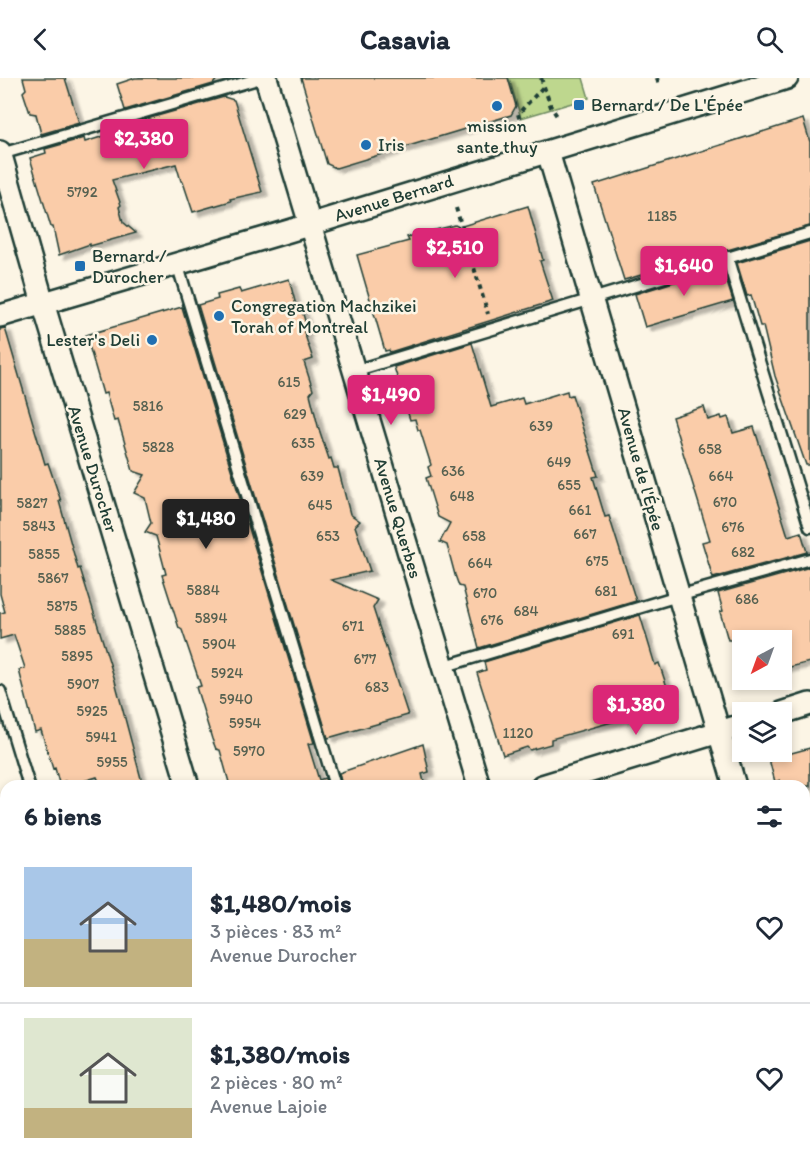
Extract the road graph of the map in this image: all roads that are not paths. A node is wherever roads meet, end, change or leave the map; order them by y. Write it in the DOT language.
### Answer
graph roads {
  1 [pos="261,78"];
  2 [pos="266,78"];
  3 [pos="787,78"];
  4 [pos="548,152"];
  5 [pos="0,153"];
  6 [pos="310,225"];
  7 [pos="810,233"];
  8 [pos="727,257"];
  9 [pos="177,263"];
  10 [pos="590,301"];
  11 [pos="43,303"];
  12 [pos="0,316"];
  13 [pos="354,371"];
  14 [pos="810,527"];
  15 [pos="810,559"];
  16 [pos="678,596"];
  17 [pos="442,667"];
  18 [pos="0,691"];
  19 [pos="810,704"];
  20 [pos="792,710"];
  21 [pos="732,728"];
  22 [pos="720,732"];
  23 [pos="26,780"];
  24 [pos="186,780"];
  25 [pos="333,780"];
  26 [pos="477,780"];
  27 [pos="562,780"];
  28 [pos="733,780"];
  1 -- 5 [label="lane"];
  2 -- 6 [label="street, Avenue Querbes"];
  3 -- 4 [label="street, Avenue Bernard"];
  4 -- 6 [label="street, Avenue Bernard"];
  4 -- 10 [label="street, Avenue de l'Épée"];
  5 -- 11 [label="street, Avenue Durocher"];
  6 -- 9 [label="street, Avenue Bernard"];
  6 -- 13 [label="street, Avenue Querbes"];
  7 -- 8 [label="lane"];
  8 -- 10 [label="lane"];
  8 -- 14 [label="lane"];
  9 -- 11 [label="street, Avenue Bernard"];
  9 -- 25 [label="lane"];
  10 -- 13 [label="lane"];
  10 -- 16 [label="street, Avenue de l'Épée"];
  11 -- 12 [label="street, Avenue Bernard"];
  11 -- 24 [label="street, Avenue Durocher"];
  13 -- 17 [label="street, Avenue Querbes"];
  15 -- 16 [label="lane"];
  16 -- 17 [label="lane"];
  16 -- 22 [label="street, Avenue de l'Épée"];
  17 -- 26 [label="street, Avenue Querbes"];
  18 -- 23 [label="lane"];
  19 -- 20 [label="street"];
  21 -- 22 [label="street"];
  22 -- 27 [label="street"];
  22 -- 28 [label="street, Avenue de l'Épée"];
}
